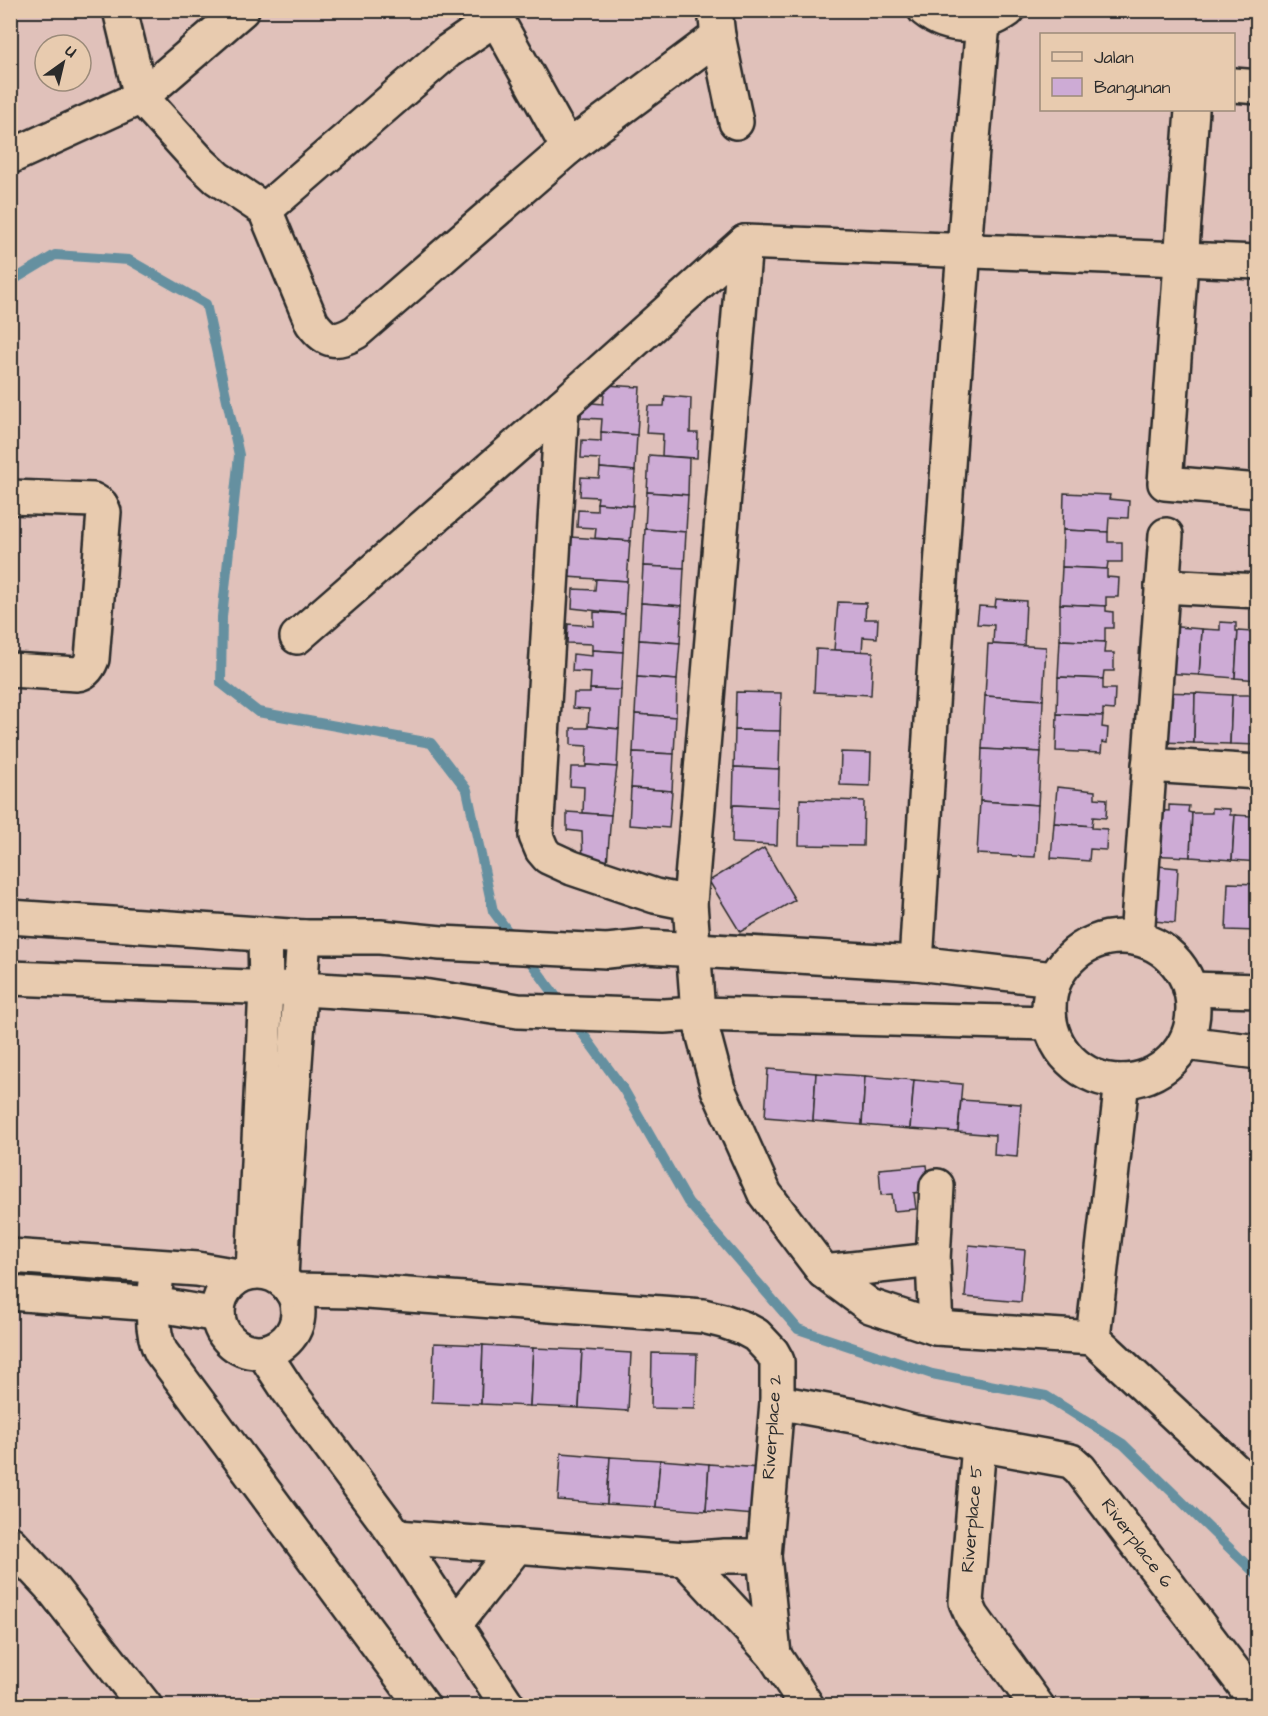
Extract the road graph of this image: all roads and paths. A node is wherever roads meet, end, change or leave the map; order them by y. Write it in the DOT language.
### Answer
graph roads {
  1 [pos="120,10"];
  2 [pos="242,10"];
  3 [pos="925,10"];
  4 [pos="496,14"];
  5 [pos="996,16"];
  6 [pos="717,23"];
  7 [pos="1235,85"];
  8 [pos="1257,87"];
  9 [pos="141,97"];
  10 [pos="1192,111"];
  11 [pos="735,123"];
  12 [pos="568,148"];
  13 [pos="10,157"];
  14 [pos="265,210"];
  15 [pos="745,242"];
  16 [pos="963,250"];
  17 [pos="1181,260"];
  18 [pos="1257,262"];
  19 [pos="562,406"];
  20 [pos="1257,491"];
  21 [pos="10,497"];
  22 [pos="1166,535"];
  23 [pos="1162,586"];
  24 [pos="1257,591"];
  25 [pos="297,637"];
  26 [pos="10,670"];
  27 [pos="1149,765"];
  28 [pos="1257,772"];
  29 [pos="690,903"];
  30 [pos="10,917"];
  31 [pos="265,934"];
  32 [pos="304,937"];
  33 [pos="1137,938"];
  34 [pos="692,950"];
  35 [pos="916,963"];
  36 [pos="10,978"];
  37 [pos="1054,979"];
  38 [pos="267,988"];
  39 [pos="302,989"];
  40 [pos="1190,989"];
  41 [pos="1257,991"];
  42 [pos="698,1014"];
  43 [pos="1049,1023"];
  44 [pos="1185,1043"];
  45 [pos="1257,1052"];
  46 [pos="1122,1081"];
  47 [pos="937,1186"];
  48 [pos="10,1256"];
  49 [pos="933,1260"];
  50 [pos="158,1267"];
  51 [pos="824,1272"];
  52 [pos="266,1279"];
  53 [pos="10,1293"];
  54 [pos="154,1304"];
  55 [pos="218,1315"];
  56 [pos="936,1328"];
  57 [pos="1093,1338"];
  58 [pos="263,1352"];
  59 [pos="777,1402"];
  60 [pos="979,1444"];
  61 [pos="1257,1492"];
  62 [pos="397,1537"];
  63 [pos="10,1543"];
  64 [pos="517,1546"];
  65 [pos="764,1556"];
  66 [pos="685,1559"];
  67 [pos="455,1624"];
  68 [pos="774,1655"];
  69 [pos="1257,1703"];
  70 [pos="145,1706"];
  71 [pos="423,1706"];
  72 [pos="507,1706"];
  73 [pos="807,1706"];
  74 [pos="1037,1706"];
  1 -- 9 [label="street"];
  2 -- 9 [label="street"];
  3 -- 5 [label="street"];
  4 -- 12 [label="street"];
  4 -- 14 [label="street"];
  5 -- 16 [label="street"];
  6 -- 11 [label="street"];
  6 -- 12 [label="street"];
  7 -- 8 [label="street"];
  9 -- 13 [label="street"];
  9 -- 14 [label="street"];
  10 -- 17 [label="street"];
  12 -- 14 [label="street"];
  15 -- 16 [label="street"];
  15 -- 19 [label="street"];
  15 -- 29 [label="street"];
  16 -- 17 [label="street"];
  16 -- 35 [label="street"];
  17 -- 18 [label="street"];
  17 -- 20 [label="street"];
  19 -- 25 [label="street"];
  19 -- 29 [label="street"];
  21 -- 26 [label="street"];
  22 -- 23 [label="street"];
  23 -- 24 [label="street"];
  23 -- 27 [label="street"];
  27 -- 28 [label="street"];
  27 -- 33 [label="street"];
  29 -- 34 [label="street"];
  30 -- 31 [label="street"];
  31 -- 32 [label="street"];
  31 -- 38 [label="street"];
  32 -- 34 [label="street"];
  32 -- 39 [label="street"];
  33 -- 37 [label="street"];
  33 -- 40 [label="street"];
  34 -- 35 [label="street"];
  34 -- 42 [label="street"];
  35 -- 37 [label="street"];
  36 -- 38 [label="street"];
  37 -- 43 [label="street"];
  38 -- 39 [label="street"];
  38 -- 52 [label="street"];
  39 -- 42 [label="street"];
  39 -- 52 [label="street"];
  40 -- 41 [label="street"];
  40 -- 44 [label="street"];
  42 -- 43 [label="street"];
  42 -- 51 [label="street"];
  43 -- 46 [label="street"];
  44 -- 45 [label="street"];
  44 -- 46 [label="street"];
  46 -- 57 [label="street"];
  47 -- 49 [label="street"];
  48 -- 50 [label="street, Riverplace 2"];
  49 -- 51 [label="street"];
  49 -- 56 [label="street"];
  50 -- 52 [label="street, Riverplace 2"];
  50 -- 54 [label="street"];
  51 -- 56 [label="street"];
  52 -- 55 [label="street"];
  52 -- 58 [label="street"];
  52 -- 59 [label="street, Riverplace 2"];
  53 -- 54 [label="street"];
  54 -- 55 [label="street"];
  54 -- 71 [label="street"];
  55 -- 58 [label="street"];
  56 -- 57 [label="street"];
  57 -- 61 [label="street"];
  58 -- 62 [label="street"];
  59 -- 60 [label="street, Riverplace 5"];
  59 -- 65 [label="street, Riverplace 2"];
  60 -- 69 [label="street, Riverplace 6"];
  60 -- 74 [label="street, Riverplace 5"];
  62 -- 64 [label="street"];
  62 -- 67 [label="street"];
  63 -- 70 [label="street"];
  64 -- 66 [label="street"];
  64 -- 67 [label="street"];
  65 -- 66 [label="street"];
  65 -- 68 [label="street"];
  66 -- 68 [label="street"];
  67 -- 72 [label="street"];
  68 -- 73 [label="street"];
}
